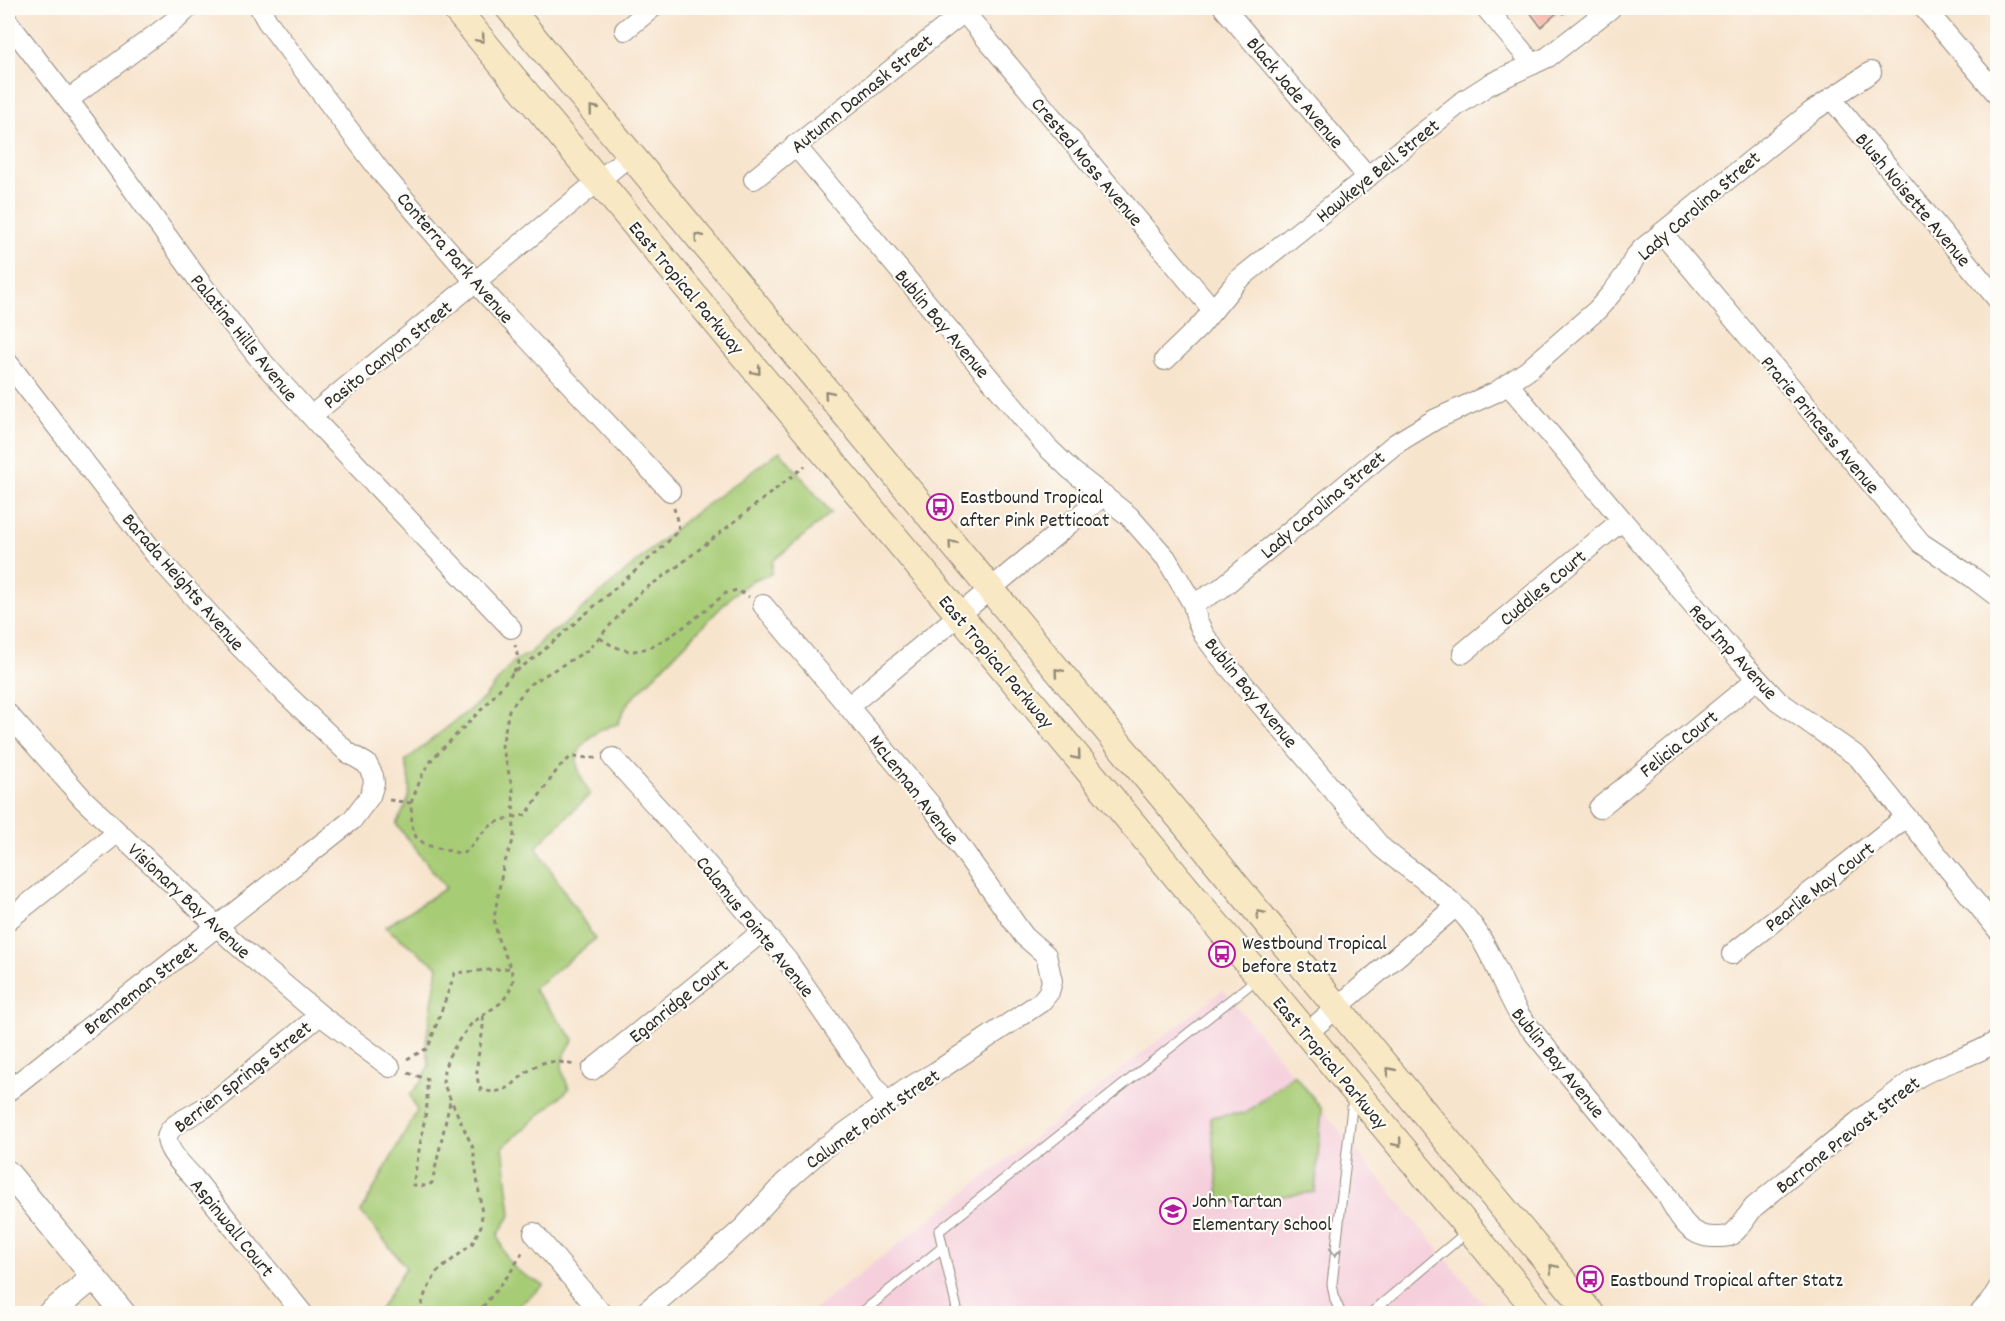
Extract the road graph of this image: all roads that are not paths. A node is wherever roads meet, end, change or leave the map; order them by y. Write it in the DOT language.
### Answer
graph roads {
  1 [pos="188,8"];
  2 [pos="260,8"];
  3 [pos="455,8"];
  4 [pos="509,8"];
  5 [pos="652,8"];
  6 [pos="1224,8"];
  7 [pos="1486,8"];
  8 [pos="1611,8"];
  9 [pos="1924,8"];
  10 [pos="966,10"];
  11 [pos="8,22"];
  12 [pos="625,30"];
  13 [pos="1533,64"];
  14 [pos="1870,72"];
  15 [pos="1998,95"];
  16 [pos="1831,98"];
  17 [pos="68,100"];
  18 [pos="795,146"];
  19 [pos="630,155"];
  20 [pos="1368,177"];
  21 [pos="754,179"];
  22 [pos="599,181"];
  23 [pos="1662,232"];
  24 [pos="475,281"];
  25 [pos="1998,300"];
  26 [pos="1213,310"];
  27 [pos="1165,360"];
  28 [pos="8,363"];
  29 [pos="1508,384"];
  30 [pos="311,416"];
  31 [pos="670,491"];
  32 [pos="1104,495"];
  33 [pos="1621,521"];
  34 [pos="1998,597"];
  35 [pos="974,602"];
  36 [pos="1192,604"];
  37 [pos="763,605"];
  38 [pos="511,628"];
  39 [pos="1463,653"];
  40 [pos="1758,679"];
  41 [pos="849,706"];
  42 [pos="8,714"];
  43 [pos="613,758"];
  44 [pos="374,783"];
  45 [pos="1599,808"];
  46 [pos="1906,817"];
  47 [pos="117,832"];
  48 [pos="1455,907"];
  49 [pos="8,920"];
  50 [pos="217,926"];
  51 [pos="764,930"];
  52 [pos="1998,930"];
  53 [pos="1732,954"];
  54 [pos="1260,977"];
  55 [pos="1052,981"];
  56 [pos="1337,1007"];
  57 [pos="320,1015"];
  58 [pos="1307,1033"];
  59 [pos="1998,1040"];
  60 [pos="390,1067"];
  61 [pos="592,1070"];
  62 [pos="1354,1090"];
  63 [pos="8,1091"];
  64 [pos="886,1103"];
  65 [pos="166,1139"];
  66 [pos="8,1173"];
  67 [pos="1470,1229"];
  68 [pos="534,1233"];
  69 [pos="1706,1237"];
  70 [pos="943,1247"];
  71 [pos="94,1277"];
  72 [pos="1998,1289"];
  73 [pos="957,1312"];
  74 [pos="49,1314"];
  75 [pos="124,1314"];
  76 [pos="303,1314"];
  77 [pos="602,1314"];
  78 [pos="643,1314"];
  79 [pos="860,1314"];
  80 [pos="1341,1314"];
  81 [pos="1370,1314"];
  82 [pos="1540,1314"];
  83 [pos="1591,1314"];
  84 [pos="1979,1314"];
  1 -- 17 [label="street"];
  2 -- 24 [label="street, Conterra Park Avenue"];
  3 -- 22 [label="main road, East Tropical Parkway, one-way"];
  19 -- 4 [label="main road, East Tropical Parkway, one-way"];
  5 -- 12 [label="street"];
  6 -- 20 [label="street, Black Jade Avenue"];
  7 -- 13 [label="street"];
  8 -- 13 [label="street, Hawkeye Bell Street"];
  9 -- 15 [label="street"];
  10 -- 18 [label="street, Autumn Damask Street"];
  10 -- 26 [label="street, Crested Moss Avenue"];
  11 -- 17 [label="street, Palatine Hills Avenue"];
  13 -- 20 [label="street, Hawkeye Bell Street"];
  14 -- 16 [label="street, Lady Carolina Street"];
  16 -- 23 [label="street, Lady Carolina Street"];
  16 -- 25 [label="street, Blush Noisette Avenue"];
  17 -- 30 [label="street, Palatine Hills Avenue"];
  18 -- 21 [label="street, Autumn Damask Street"];
  18 -- 32 [label="street, Bublin Bay Avenue"];
  19 -- 22 [label="street, Pasito Canyon Street"];
  35 -- 19 [label="main road, East Tropical Parkway, one-way"];
  20 -- 26 [label="street, Hawkeye Bell Street"];
  22 -- 24 [label="street, Pasito Canyon Street"];
  22 -- 35 [label="main road, East Tropical Parkway, one-way"];
  23 -- 29 [label="street, Lady Carolina Street"];
  23 -- 34 [label="street, Prarie Princess Avenue"];
  24 -- 30 [label="street, Pasito Canyon Street"];
  24 -- 31 [label="street, Conterra Park Avenue"];
  26 -- 27 [label="street, Hawkeye Bell Street"];
  28 -- 44 [label="street, Barada Heights Avenue"];
  29 -- 33 [label="street, Red Imp Avenue"];
  29 -- 36 [label="street, Lady Carolina Street"];
  30 -- 38 [label="street, Palatine Hills Avenue"];
  32 -- 35 [label="street"];
  32 -- 36 [label="street, Bublin Bay Avenue"];
  33 -- 39 [label="street, Cuddles Court"];
  33 -- 40 [label="street, Red Imp Avenue"];
  35 -- 41 [label="street"];
  35 -- 54 [label="main road, East Tropical Parkway, one-way"];
  56 -- 35 [label="main road, East Tropical Parkway, one-way"];
  36 -- 48 [label="street, Bublin Bay Avenue"];
  37 -- 41 [label="street, McLennan Avenue"];
  40 -- 45 [label="street, Felicia Court"];
  40 -- 46 [label="street, Red Imp Avenue"];
  41 -- 55 [label="street, McLennan Avenue"];
  42 -- 47 [label="street, Visionary Bay Avenue"];
  43 -- 51 [label="street, Calamus Pointe Avenue"];
  44 -- 50 [label="street, Brenneman Street"];
  46 -- 52 [label="street, Red Imp Avenue"];
  46 -- 53 [label="street, Pearlie May Court"];
  47 -- 49 [label="street"];
  47 -- 50 [label="street, Visionary Bay Avenue"];
  48 -- 56 [label="street"];
  48 -- 69 [label="street, Bublin Bay Avenue"];
  50 -- 57 [label="street, Visionary Bay Avenue"];
  50 -- 63 [label="street, Brenneman Street"];
  51 -- 61 [label="street, Eganridge Court"];
  51 -- 64 [label="street, Calamus Pointe Avenue"];
  54 -- 58 [label="main road, East Tropical Parkway"];
  54 -- 70 [label="lane"];
  55 -- 64 [label="street, Calumet Point Street"];
  56 -- 58 [label="street"];
  83 -- 56 [label="main road, East Tropical Parkway, one-way"];
  57 -- 60 [label="street, Visionary Bay Avenue"];
  57 -- 65 [label="street, Berrien Springs Street"];
  58 -- 62 [label="main road, East Tropical Parkway"];
  59 -- 69 [label="street, Barrone Prevost Street"];
  62 -- 67 [label="main road, East Tropical Parkway, one-way"];
  62 -- 80 [label="lane, one-way"];
  64 -- 78 [label="street, Calumet Point Street"];
  65 -- 76 [label="street, Aspinwall Court"];
  66 -- 71 [label="street"];
  67 -- 81 [label="lane"];
  67 -- 82 [label="main road, East Tropical Parkway"];
  68 -- 77 [label="street"];
  70 -- 73 [label="lane"];
  70 -- 79 [label="lane"];
  71 -- 74 [label="street"];
  71 -- 75 [label="street"];
  72 -- 84 [label="street"];
}
